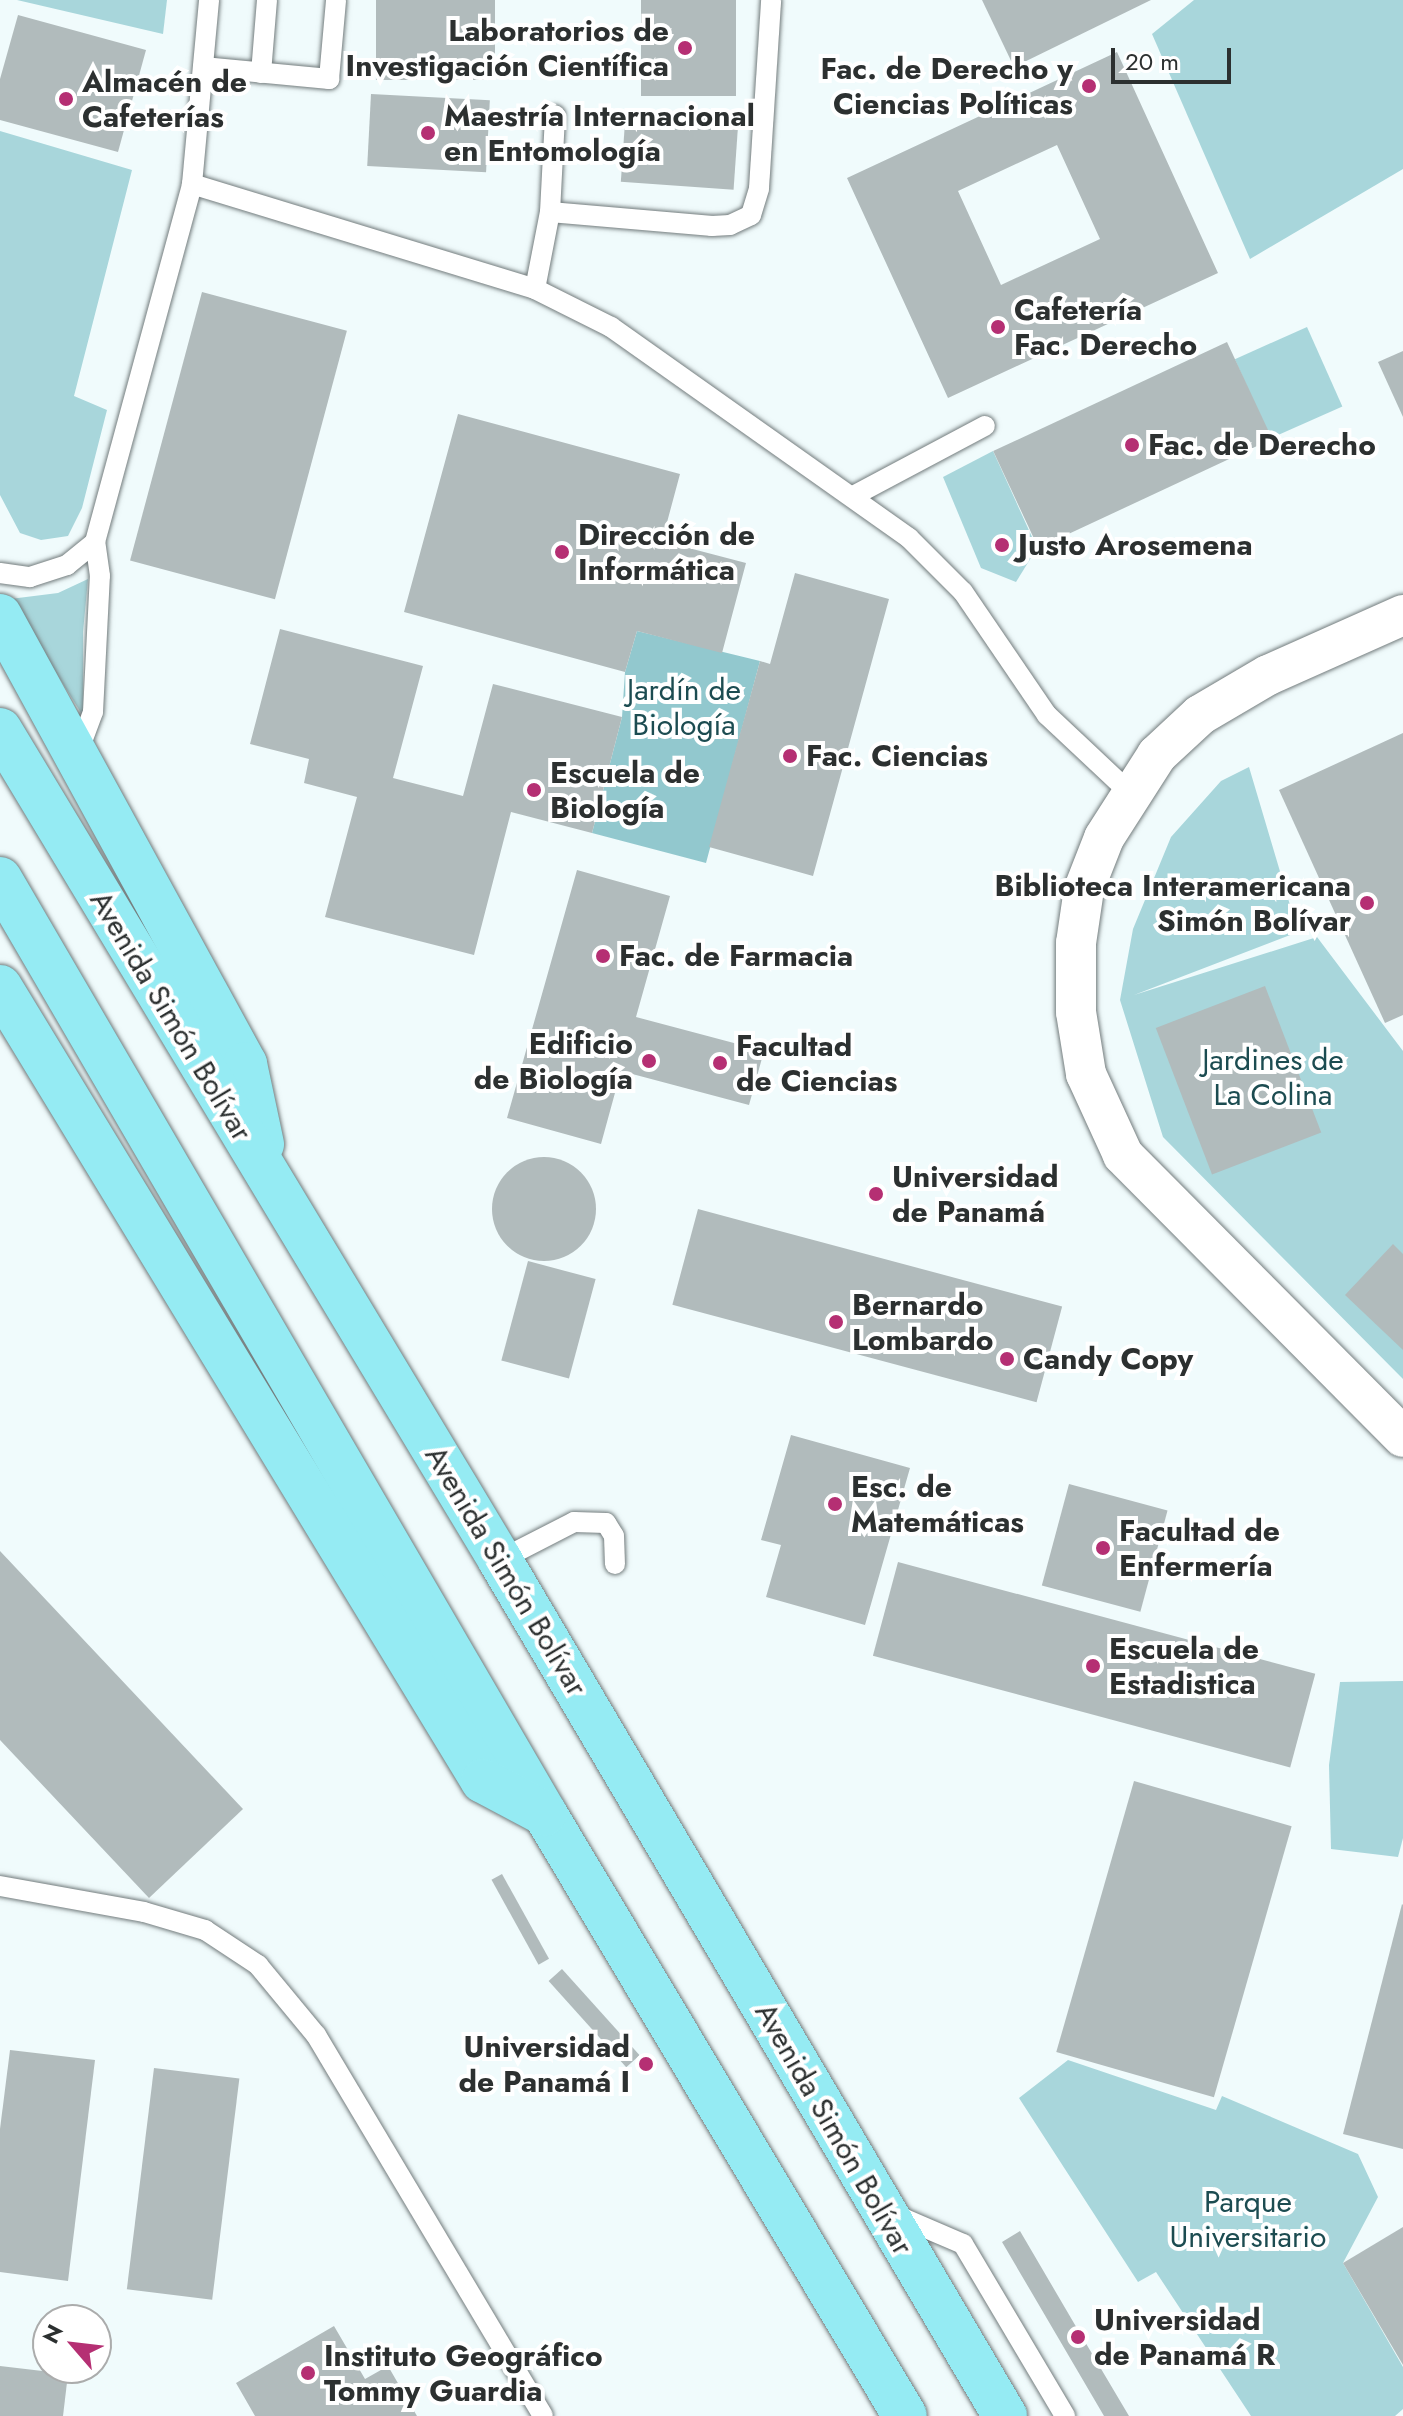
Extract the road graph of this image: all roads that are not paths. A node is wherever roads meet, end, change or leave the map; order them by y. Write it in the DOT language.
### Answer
graph roads {
  1 [pos="209,0"];
  2 [pos="267,0"];
  3 [pos="336,0"];
  4 [pos="771,0"];
  5 [pos="203,67"];
  6 [pos="261,73"];
  7 [pos="555,115"];
  8 [pos="192,184"];
  9 [pos="550,212"];
  10 [pos="535,289"];
  11 [pos="985,426"];
  12 [pos="855,495"];
  13 [pos="95,542"];
  14 [pos="0,573"];
  15 [pos="1403,615"];
  16 [pos="0,616"];
  17 [pos="0,730"];
  18 [pos="76,757"];
  19 [pos="1129,792"];
  20 [pos="0,879"];
  21 [pos="0,987"];
  22 [pos="268,1177"];
  23 [pos="1403,1437"];
  24 [pos="500,1560"];
  25 [pos="615,1564"];
  26 [pos="545,1814"];
  27 [pos="0,1886"];
  28 [pos="878,2207"];
  29 [pos="543,2416"];
  30 [pos="905,2416"];
  31 [pos="1005,2416"];
  32 [pos="1065,2416"];
  1 -- 5 [label="lane"];
  2 -- 6 [label="lane"];
  3 -- 6 [label="lane"];
  4 -- 9 [label="lane"];
  5 -- 6 [label="lane"];
  5 -- 8 [label="lane"];
  7 -- 9 [label="lane"];
  8 -- 10 [label="lane"];
  8 -- 13 [label="lane"];
  9 -- 10 [label="lane"];
  10 -- 12 [label="lane"];
  11 -- 12 [label="lane"];
  12 -- 19 [label="lane"];
  13 -- 14 [label="lane"];
  13 -- 18 [label="lane"];
  15 -- 19 [label="street"];
  16 -- 18 [label="main road"];
  17 -- 22 [label="main road, Avenida Simón Bolívar"];
  18 -- 22 [label="main road"];
  19 -- 23 [label="street"];
  20 -- 26 [label="main road"];
  21 -- 26 [label="main road"];
  22 -- 24 [label="main road, Avenida Simón Bolívar"];
  24 -- 25 [label="lane"];
  24 -- 28 [label="main road, Avenida Simón Bolívar"];
  26 -- 30 [label="main road"];
  27 -- 29 [label="lane"];
  28 -- 31 [label="main road, Avenida Simón Bolívar"];
  28 -- 32 [label="lane"];
}
